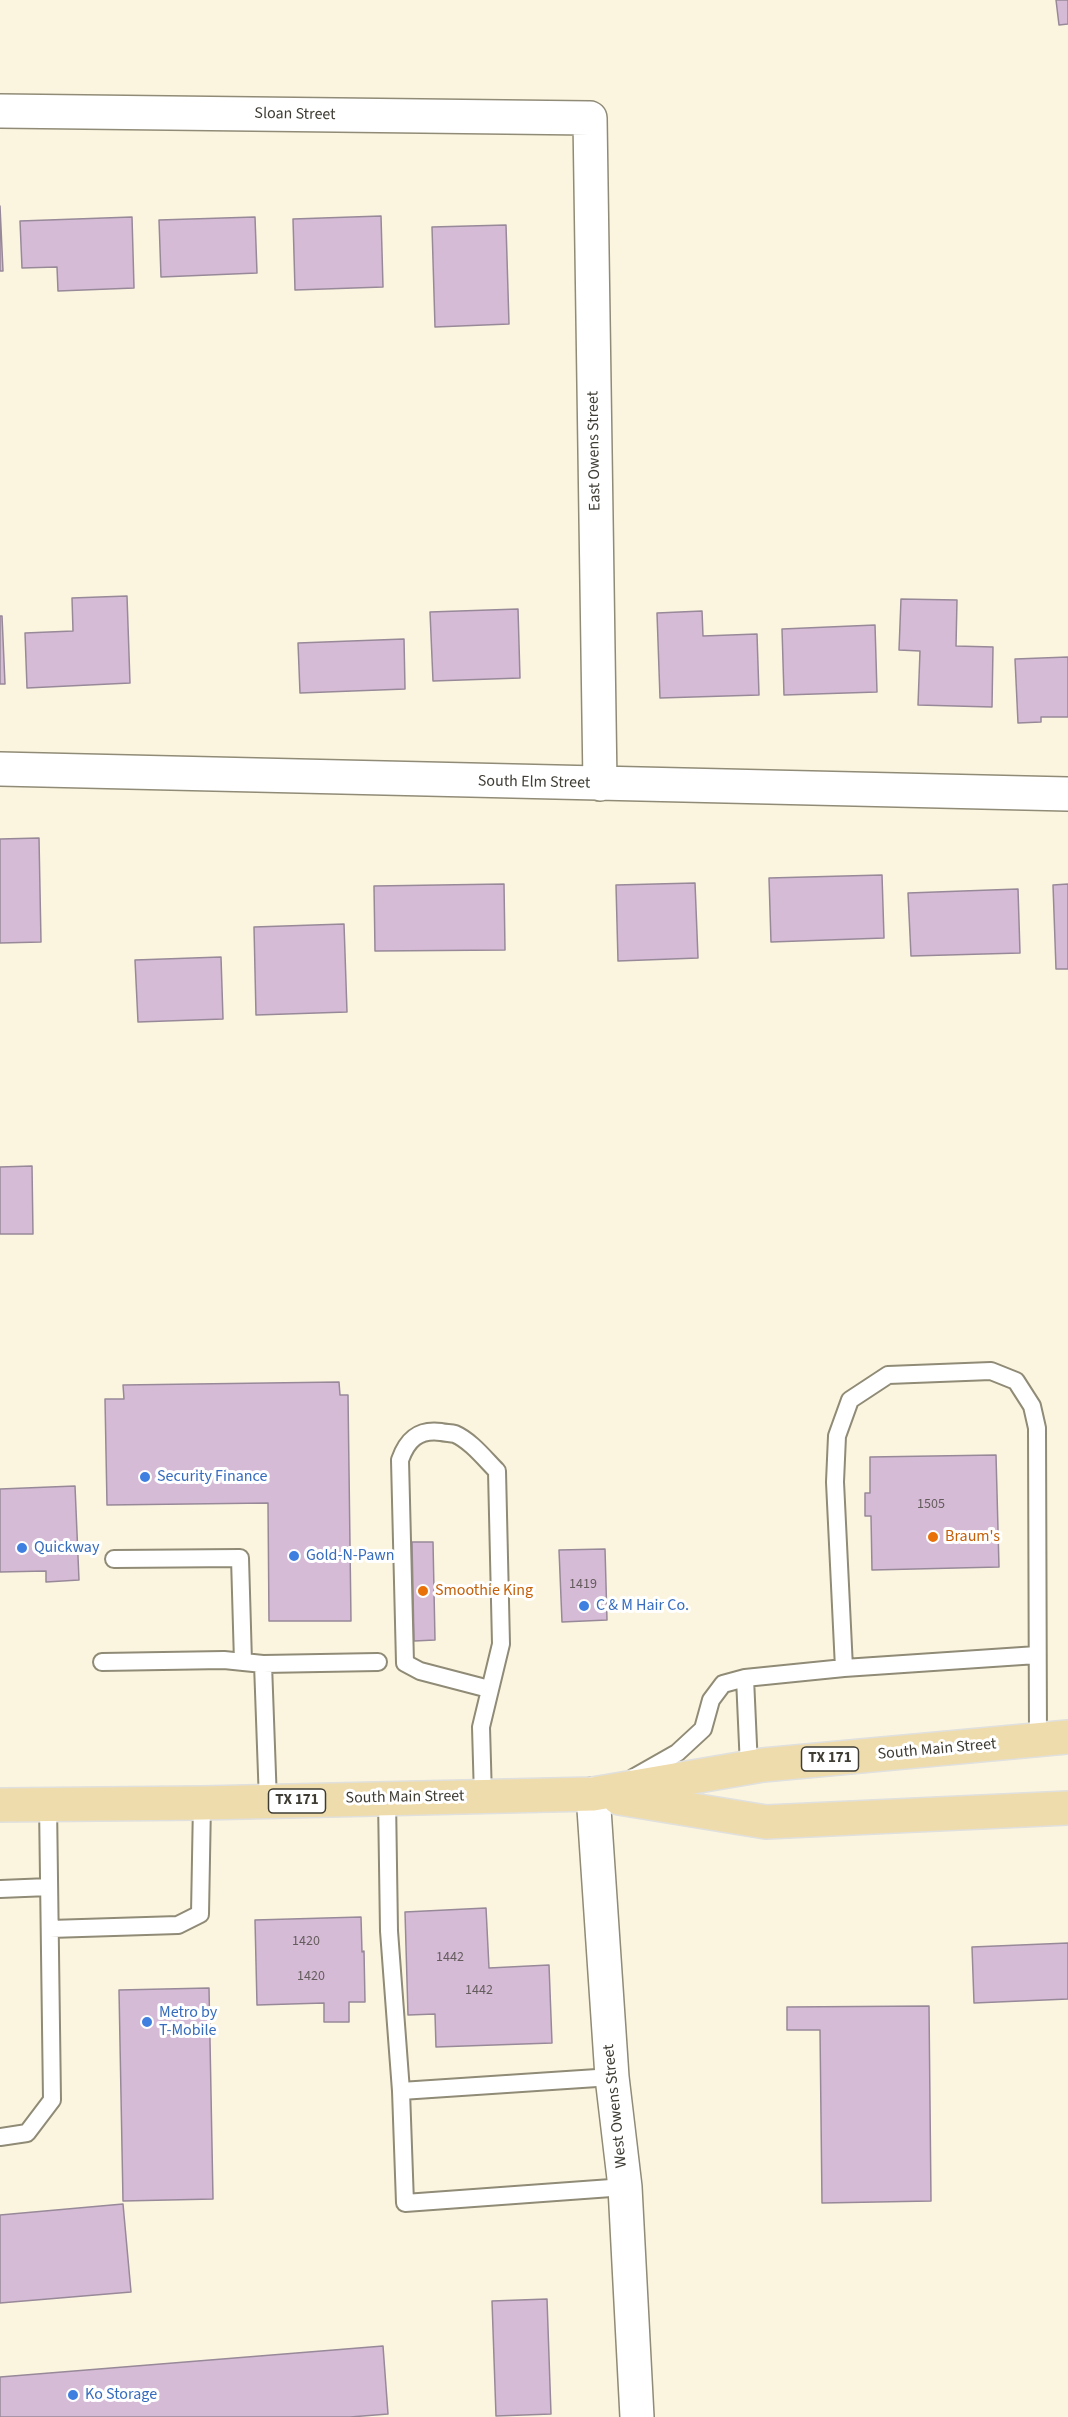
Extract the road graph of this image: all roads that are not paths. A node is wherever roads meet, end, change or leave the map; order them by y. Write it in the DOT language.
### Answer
graph roads {
  1 [pos="0,111"];
  2 [pos="590,118"];
  3 [pos="0,769"];
  4 [pos="600,784"];
  5 [pos="1068,794"];
  6 [pos="114,1559"];
  7 [pos="1037,1655"];
  8 [pos="102,1662"];
  9 [pos="243,1662"];
  10 [pos="378,1662"];
  11 [pos="263,1664"];
  12 [pos="844,1668"];
  13 [pos="746,1678"];
  14 [pos="489,1689"];
  15 [pos="1053,1739"];
  16 [pos="749,1767"];
  17 [pos="593,1794"];
  18 [pos="483,1797"];
  19 [pos="387,1799"];
  20 [pos="268,1802"];
  21 [pos="202,1803"];
  22 [pos="48,1804"];
  23 [pos="0,1805"];
  24 [pos="1068,1808"];
  25 [pos="50,1887"];
  26 [pos="0,1889"];
  27 [pos="50,1929"];
  28 [pos="612,2077"];
  29 [pos="401,2091"];
  30 [pos="0,2137"];
  31 [pos="624,2187"];
  32 [pos="637,2417"];
  1 -- 2 [label="street, Sloan Street"];
  2 -- 4 [label="street, East Owens Street"];
  3 -- 4 [label="street, South Elm Street"];
  4 -- 5 [label="street, South Elm Street"];
  6 -- 9 [label="lane"];
  7 -- 12 [label="lane"];
  7 -- 12 [label="lane"];
  7 -- 15 [label="lane"];
  8 -- 9 [label="lane"];
  9 -- 11 [label="lane"];
  10 -- 11 [label="lane"];
  11 -- 20 [label="lane"];
  12 -- 13 [label="lane"];
  13 -- 16 [label="lane"];
  13 -- 17 [label="lane"];
  14 -- 14 [label="lane"];
  14 -- 18 [label="lane"];
  15 -- 16 [label="main road, South Main Street / TX 171"];
  16 -- 17 [label="main road, South Main Street / TX 171"];
  17 -- 18 [label="main road, South Main Street / TX 171"];
  17 -- 24 [label="main road, South Main Street / TX 171"];
  17 -- 28 [label="street, West Owens Street"];
  18 -- 19 [label="main road, South Main Street / TX 171"];
  19 -- 20 [label="main road, South Main Street / TX 171"];
  19 -- 29 [label="lane"];
  20 -- 21 [label="main road, South Main Street / TX 171"];
  21 -- 22 [label="main road, South Main Street / TX 171"];
  21 -- 27 [label="lane"];
  22 -- 23 [label="main road, South Main Street / TX 171"];
  22 -- 25 [label="lane"];
  25 -- 26 [label="lane"];
  25 -- 27 [label="lane"];
  27 -- 30 [label="lane"];
  28 -- 29 [label="lane"];
  28 -- 31 [label="street, West Owens Street"];
  29 -- 31 [label="lane"];
  31 -- 32 [label="street, West Owens Street"];
}
